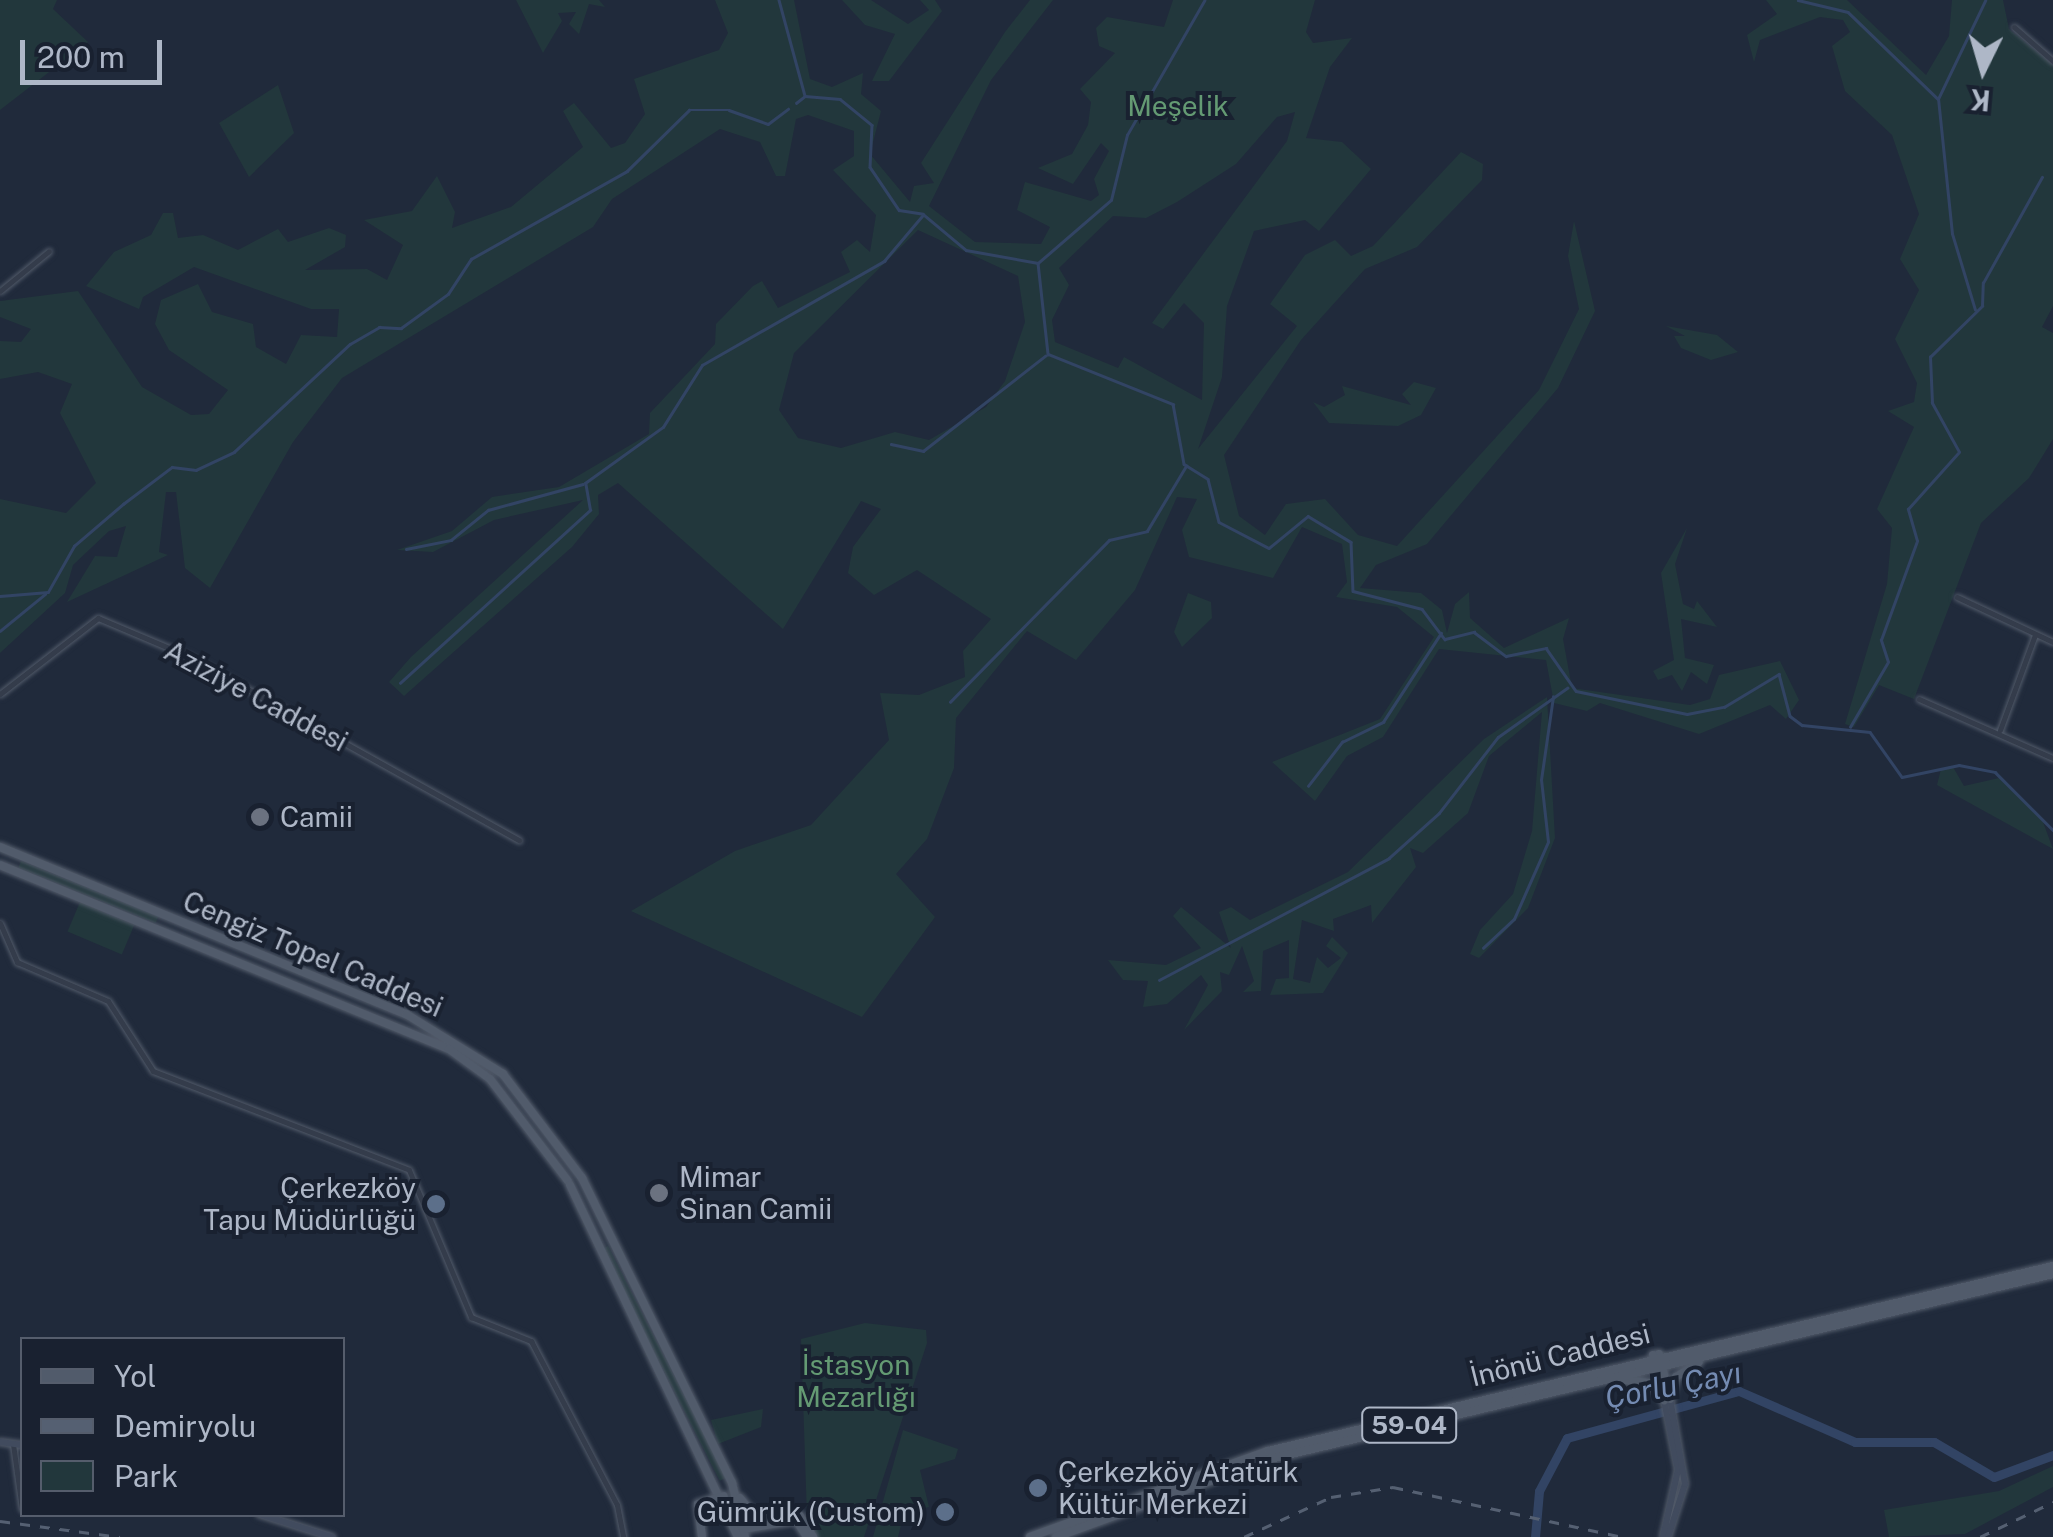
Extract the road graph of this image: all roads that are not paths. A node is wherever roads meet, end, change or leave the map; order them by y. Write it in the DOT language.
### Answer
graph roads {
  1 [pos="2014,27"];
  2 [pos="2053,62"];
  3 [pos="49,252"];
  4 [pos="0,291"];
  5 [pos="1957,596"];
  6 [pos="2035,634"];
  7 [pos="2053,642"];
  8 [pos="0,694"];
  9 [pos="1919,699"];
  10 [pos="1999,731"];
  11 [pos="2053,758"];
  12 [pos="520,840"];
  13 [pos="3,850"];
  14 [pos="2,865"];
  15 [pos="0,923"];
  16 [pos="2053,1266"];
  17 [pos="2053,1274"];
  18 [pos="1656,1354"];
  19 [pos="1709,1356"];
  20 [pos="1659,1368"];
  21 [pos="1604,1381"];
  22 [pos="1667,1400"];
  23 [pos="0,1442"];
  24 [pos="18,1445"];
  25 [pos="20,1477"];
  26 [pos="733,1486"];
  27 [pos="724,1496"];
  28 [pos="1114,1511"];
  29 [pos="269,1517"];
  30 [pos="742,1534"];
  31 [pos="332,1537"];
  32 [pos="623,1537"];
  33 [pos="702,1537"];
  34 [pos="810,1537"];
  35 [pos="1030,1537"];
  36 [pos="1056,1537"];
  37 [pos="1665,1537"];
  1 -- 2 [label="street"];
  3 -- 4 [label="street"];
  5 -- 6 [label="street"];
  6 -- 7 [label="street"];
  6 -- 10 [label="street"];
  8 -- 12 [label="street, Aziziye Caddesi"];
  9 -- 10 [label="street"];
  10 -- 11 [label="street"];
  13 -- 14 [label="main road"];
  13 -- 26 [label="main road, Cengiz Topel Caddesi"];
  14 -- 27 [label="main road, Cengiz Topel Caddesi"];
  15 -- 32 [label="street"];
  16 -- 18 [label="main road, İnönü Caddesi / 59-04"];
  17 -- 19 [label="main road, İnönü Caddesi / 59-04"];
  18 -- 20 [label="main road"];
  18 -- 28 [label="main road, İnönü Caddesi / 59-04"];
  19 -- 20 [label="main road, İnönü Caddesi / 59-04"];
  19 -- 22 [label="main road"];
  20 -- 21 [label="main road, İnönü Caddesi / 59-04"];
  20 -- 22 [label="main road"];
  21 -- 22 [label="main road"];
  21 -- 28 [label="main road, İnönü Caddesi / 59-04"];
  22 -- 37 [label="main road"];
  23 -- 24 [label="main road"];
  24 -- 25 [label="street"];
  26 -- 30 [label="main road, Cengiz Topel Caddesi"];
  26 -- 34 [label="main road"];
  27 -- 30 [label="main road, Cengiz Topel Caddesi"];
  27 -- 33 [label="main road"];
  28 -- 35 [label="main road, İnönü Caddesi / 59-04"];
  28 -- 36 [label="main road, İnönü Caddesi / 59-04"];
  29 -- 31 [label="main road"];
  30 -- 34 [label="main road"];
}
